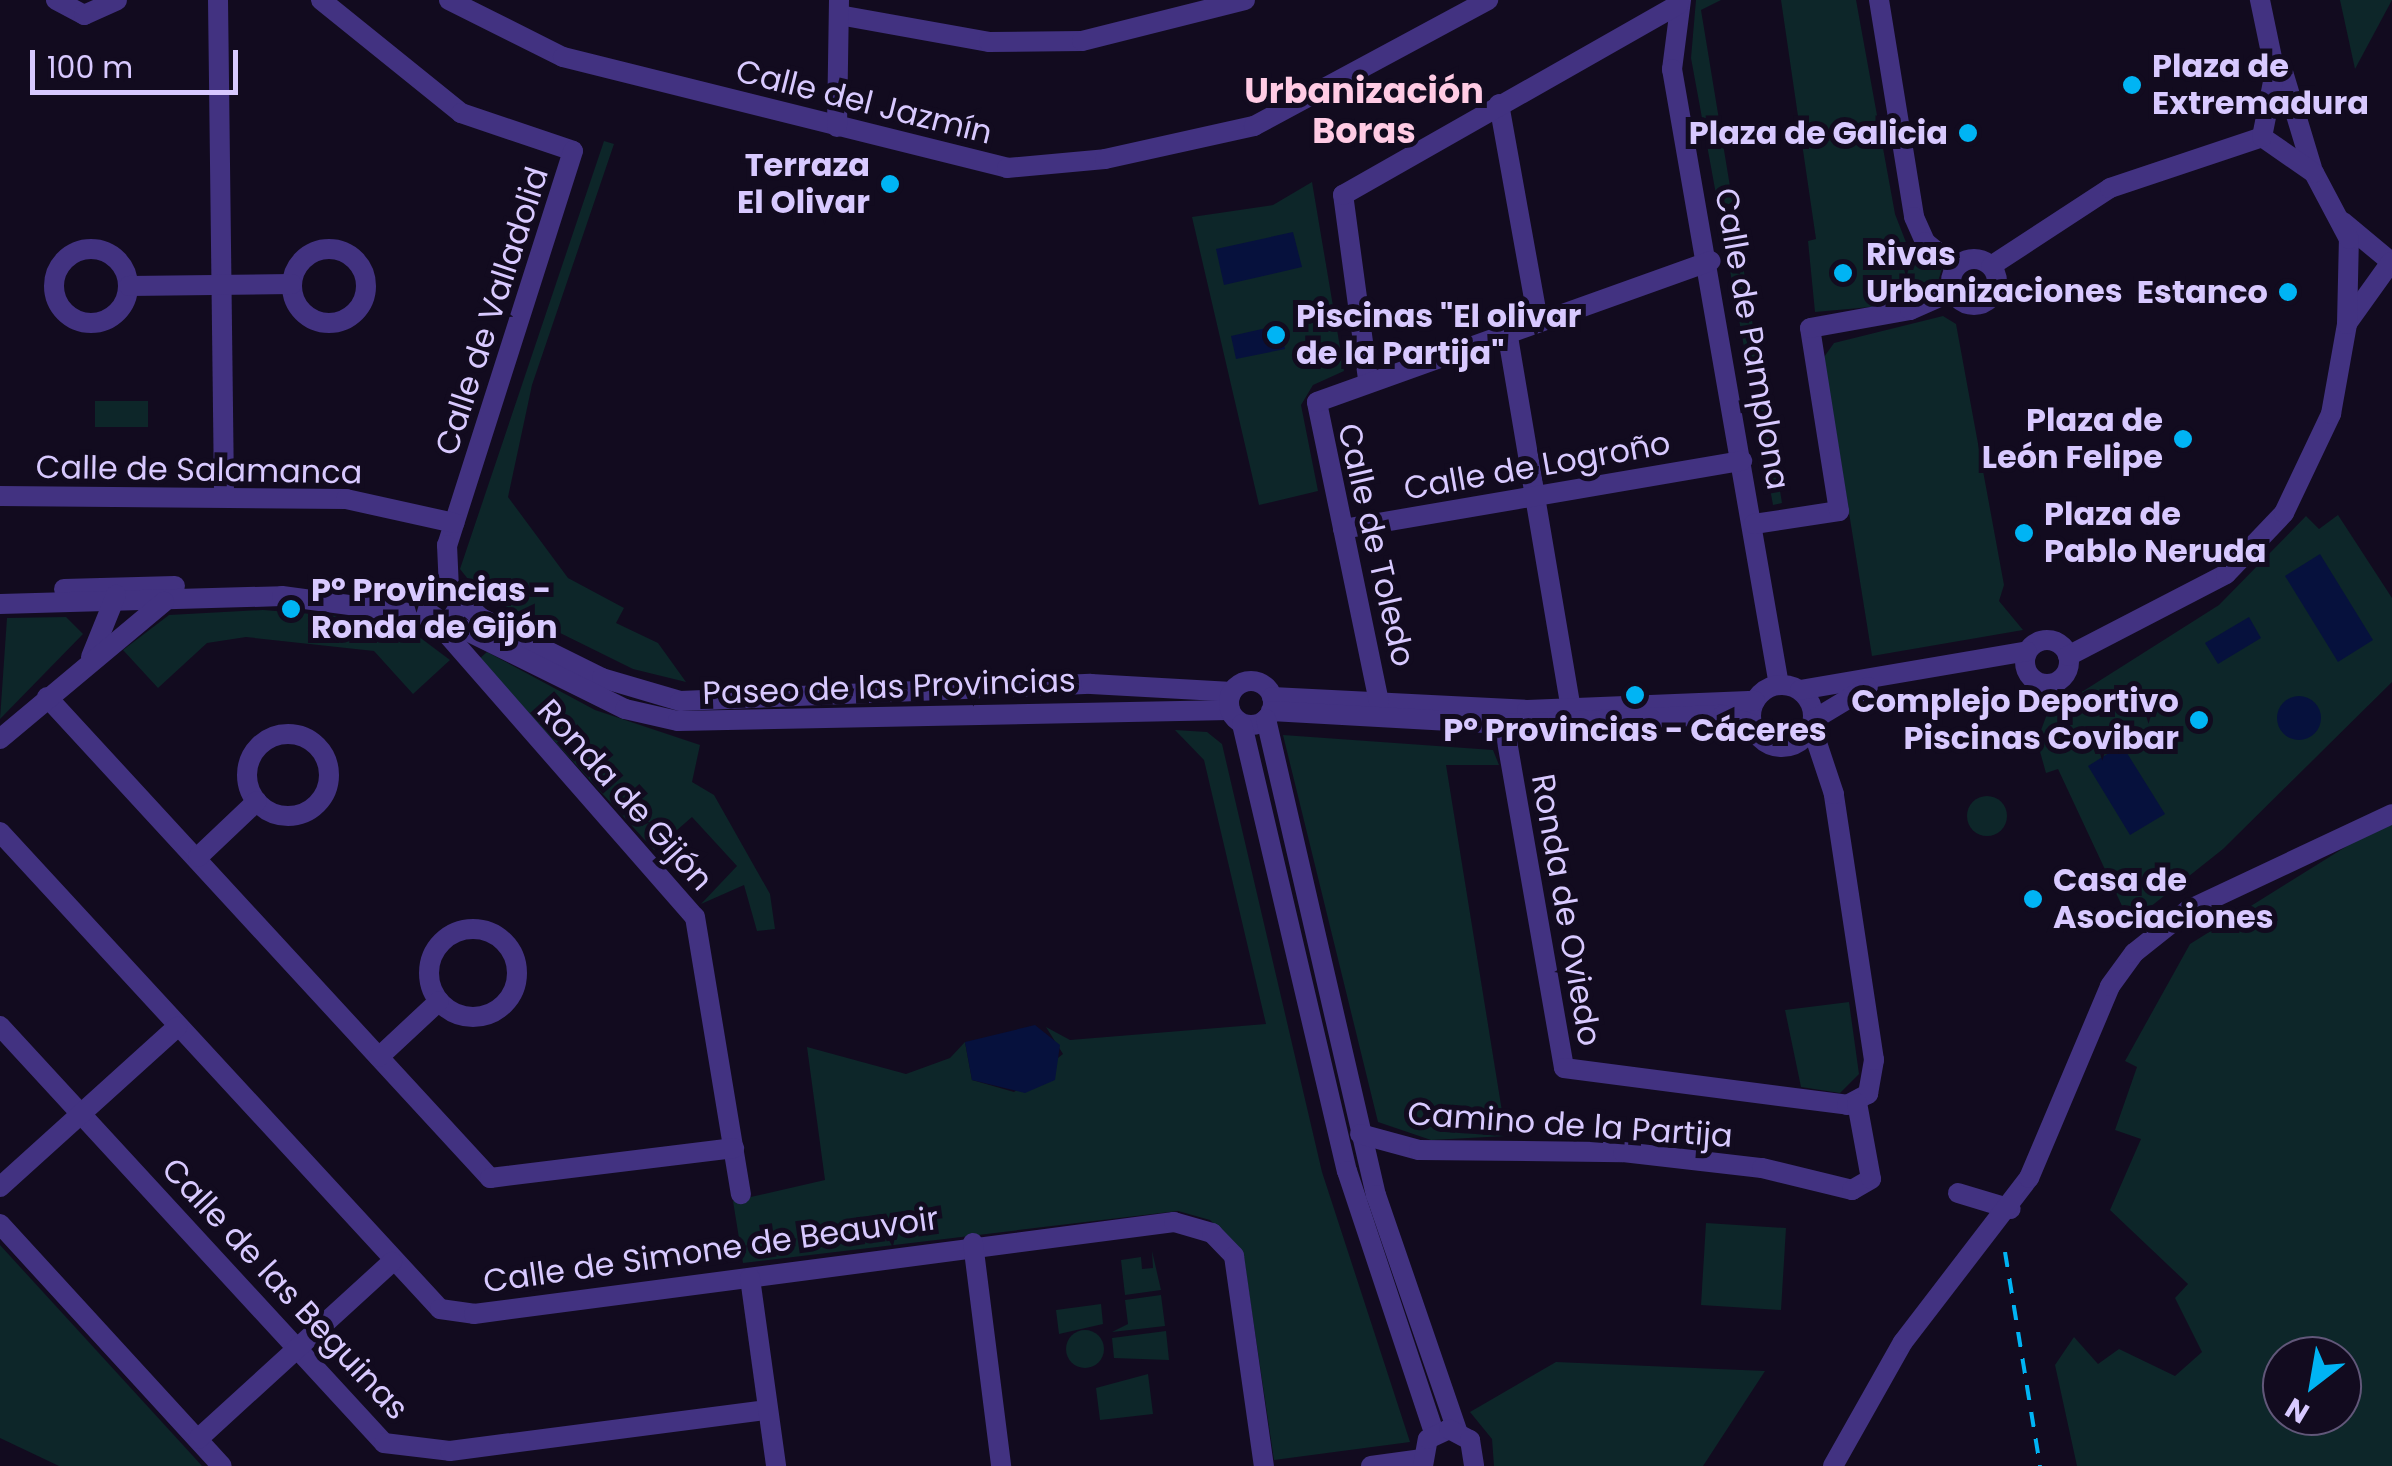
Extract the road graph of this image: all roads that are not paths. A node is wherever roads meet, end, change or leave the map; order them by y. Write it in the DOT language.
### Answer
graph roads {
  1 [pos="56,0"];
  2 [pos="118,0"];
  3 [pos="218,0"];
  4 [pos="320,0"];
  5 [pos="449,0"];
  6 [pos="1245,0"];
  7 [pos="1488,0"];
  8 [pos="1879,0"];
  9 [pos="2260,0"];
  10 [pos="1680,2"];
  11 [pos="839,8"];
  12 [pos="1646,22"];
  13 [pos="1671,45"];
  14 [pos="2272,53"];
  15 [pos="1499,104"];
  16 [pos="2268,114"];
  17 [pos="2297,124"];
  18 [pos="837,128"];
  19 [pos="2262,137"];
  20 [pos="2282,150"];
  21 [pos="2314,173"];
  22 [pos="2343,222"];
  23 [pos="2374,244"];
  24 [pos="1710,261"];
  25 [pos="1990,266"];
  26 [pos="2350,266"];
  27 [pos="1956,267"];
  28 [pos="2391,271"];
  29 [pos="221,284"];
  30 [pos="292,284"];
  31 [pos="129,286"];
  32 [pos="2373,286"];
  33 [pos="1953,291"];
  34 [pos="1538,320"];
  35 [pos="2348,324"];
  36 [pos="1507,331"];
  37 [pos="1368,379"];
  38 [pos="1742,461"];
  39 [pos="0,496"];
  40 [pos="224,496"];
  41 [pos="1536,496"];
  42 [pos="454,523"];
  43 [pos="1754,524"];
  44 [pos="1343,529"];
  45 [pos="131,587"];
  46 [pos="0,591"];
  47 [pos="170,598"];
  48 [pos="0,604"];
  49 [pos="441,606"];
  50 [pos="103,613"];
  51 [pos="2068,656"];
  52 [pos="91,657"];
  53 [pos="2027,661"];
  54 [pos="1789,688"];
  55 [pos="47,697"];
  56 [pos="1755,701"];
  57 [pos="1380,702"];
  58 [pos="1571,708"];
  59 [pos="1235,709"];
  60 [pos="1270,709"];
  61 [pos="1812,723"];
  62 [pos="1504,724"];
  63 [pos="1752,724"];
  64 [pos="2,736"];
  65 [pos="1788,746"];
  66 [pos="1824,772"];
  67 [pos="257,801"];
  68 [pos="2392,814"];
  69 [pos="0,832"];
  70 [pos="198,857"];
  71 [pos="438,1001"];
  72 [pos="0,1026"];
  73 [pos="176,1027"];
  74 [pos="379,1057"];
  75 [pos="1857,1103"];
  76 [pos="80,1114"];
  77 [pos="1360,1134"];
  78 [pos="734,1148"];
  79 [pos="0,1187"];
  80 [pos="1958,1193"];
  81 [pos="741,1194"];
  82 [pos="2011,1209"];
  83 [pos="0,1224"];
  84 [pos="973,1244"];
  85 [pos="392,1262"];
  86 [pos="750,1278"];
  87 [pos="295,1350"];
  88 [pos="767,1410"];
  89 [pos="1457,1430"];
  90 [pos="1434,1433"];
  91 [pos="198,1439"];
  92 [pos="1422,1463"];
  93 [pos="222,1466"];
  94 [pos="776,1466"];
  95 [pos="1002,1466"];
  96 [pos="1264,1466"];
  97 [pos="1372,1466"];
  98 [pos="1474,1466"];
  99 [pos="1833,1466"];
  1 -- 2 [label="street"];
  3 -- 29 [label="street"];
  4 -- 42 [label="street, Calle de Valladolid"];
  5 -- 18 [label="street, Calle del Jazmín"];
  6 -- 11 [label="street"];
  7 -- 18 [label="street, Calle del Jazmín"];
  8 -- 27 [label="street"];
  9 -- 14 [label="street"];
  10 -- 12 [label="street"];
  10 -- 13 [label="street, Calle de Pamplona"];
  11 -- 18 [label="street"];
  12 -- 13 [label="street"];
  12 -- 15 [label="street"];
  13 -- 24 [label="street, Calle de Pamplona"];
  14 -- 16 [label="street"];
  14 -- 17 [label="street"];
  15 -- 34 [label="street"];
  15 -- 37 [label="street"];
  16 -- 17 [label="street"];
  16 -- 19 [label="street"];
  17 -- 20 [label="street"];
  17 -- 21 [label="street"];
  19 -- 20 [label="street"];
  19 -- 25 [label="street"];
  20 -- 21 [label="street"];
  21 -- 22 [label="street"];
  22 -- 23 [label="street"];
  22 -- 26 [label="street"];
  23 -- 26 [label="street"];
  23 -- 28 [label="street"];
  24 -- 34 [label="street"];
  24 -- 38 [label="street, Calle de Pamplona"];
  25 -- 27 [label="street"];
  25 -- 33 [label="street"];
  26 -- 32 [label="street"];
  26 -- 35 [label="street"];
  27 -- 33 [label="street"];
  28 -- 32 [label="street"];
  29 -- 30 [label="street"];
  29 -- 31 [label="street"];
  29 -- 40 [label="street"];
  32 -- 35 [label="street"];
  33 -- 43 [label="street"];
  34 -- 36 [label="street"];
  35 -- 51 [label="street"];
  36 -- 37 [label="street"];
  36 -- 41 [label="street"];
  37 -- 44 [label="street, Calle de Toledo"];
  38 -- 41 [label="street, Calle de Logroño"];
  38 -- 43 [label="street, Calle de Pamplona"];
  39 -- 40 [label="street, Calle de Salamanca"];
  40 -- 42 [label="street, Calle de Salamanca"];
  41 -- 44 [label="street, Calle de Logroño"];
  41 -- 58 [label="street"];
  42 -- 49 [label="street, Calle de Valladolid"];
  43 -- 54 [label="street, Calle de Pamplona"];
  44 -- 57 [label="street, Calle de Toledo"];
  45 -- 46 [label="street, Paseo de las Provincias"];
  45 -- 49 [label="street, Paseo de las Provincias"];
  45 -- 50 [label="street"];
  47 -- 49 [label="street, Paseo de las Provincias"];
  47 -- 50 [label="street, Paseo de las Provincias"];
  47 -- 52 [label="street"];
  48 -- 50 [label="street"];
  49 -- 59 [label="street, Paseo de las Provincias"];
  49 -- 78 [label="street, Ronda de Gijón"];
  50 -- 52 [label="street"];
  51 -- 53 [label="street"];
  51 -- 53 [label="street"];
  52 -- 55 [label="street"];
  53 -- 54 [label="street"];
  53 -- 61 [label="street"];
  54 -- 56 [label="street"];
  54 -- 61 [label="street"];
  55 -- 64 [label="street"];
  55 -- 70 [label="street"];
  56 -- 58 [label="street"];
  56 -- 63 [label="street"];
  57 -- 58 [label="street"];
  57 -- 60 [label="street"];
  59 -- 60 [label="street"];
  59 -- 60 [label="street"];
  59 -- 90 [label="street"];
  60 -- 62 [label="street"];
  60 -- 77 [label="street"];
  61 -- 65 [label="street"];
  61 -- 66 [label="street"];
  62 -- 63 [label="street"];
  62 -- 75 [label="street, Ronda de Oviedo"];
  63 -- 65 [label="street"];
  65 -- 66 [label="street"];
  66 -- 75 [label="street"];
  67 -- 67 [label="street"];
  67 -- 70 [label="street"];
  68 -- 82 [label="street"];
  69 -- 73 [label="street, Calle de Simone de Beauvoir"];
  70 -- 74 [label="street"];
  71 -- 71 [label="street"];
  71 -- 74 [label="street"];
  72 -- 76 [label="street, Calle de las Beguinas"];
  73 -- 76 [label="street"];
  73 -- 85 [label="street, Calle de Simone de Beauvoir"];
  74 -- 78 [label="street"];
  75 -- 77 [label="street, Camino de la Partija"];
  76 -- 79 [label="street"];
  76 -- 87 [label="street, Calle de las Beguinas"];
  77 -- 89 [label="street"];
  78 -- 81 [label="street, Ronda de Gijón"];
  80 -- 82 [label="street"];
  82 -- 99 [label="street"];
  83 -- 91 [label="street"];
  84 -- 86 [label="street, Calle de Simone de Beauvoir"];
  84 -- 95 [label="street"];
  84 -- 96 [label="street, Calle de Simone de Beauvoir"];
  85 -- 86 [label="street, Calle de Simone de Beauvoir"];
  85 -- 87 [label="street"];
  86 -- 88 [label="street"];
  87 -- 88 [label="street, Calle de las Beguinas"];
  87 -- 91 [label="street"];
  88 -- 94 [label="street"];
  89 -- 90 [label="street"];
  89 -- 98 [label="street"];
  90 -- 92 [label="street"];
  91 -- 93 [label="street"];
  92 -- 97 [label="street"];
}
